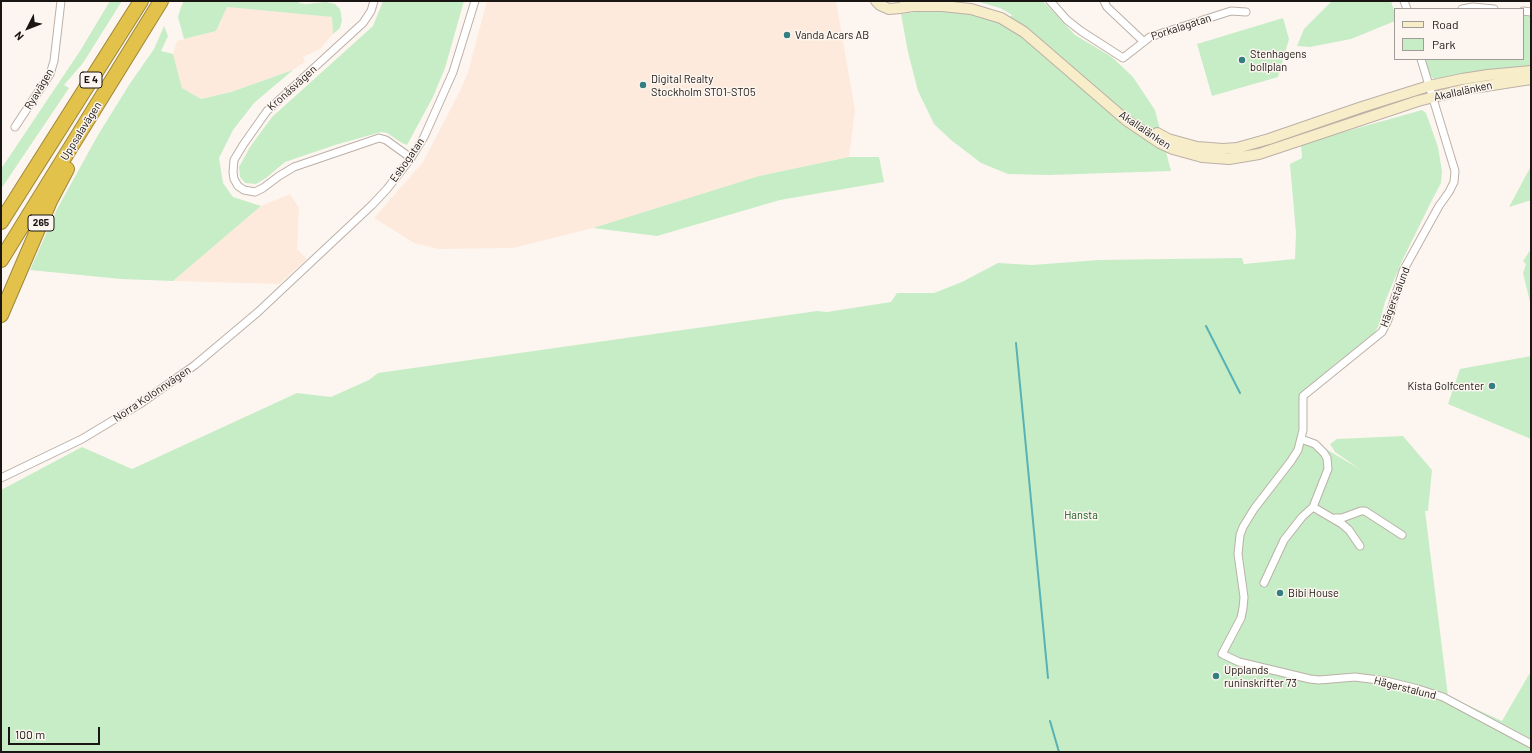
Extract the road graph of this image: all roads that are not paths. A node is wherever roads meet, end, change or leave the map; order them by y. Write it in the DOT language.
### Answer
graph roads {
  1 [pos="61,1"];
  2 [pos="141,1"];
  3 [pos="161,1"];
  4 [pos="374,1"];
  5 [pos="475,1"];
  6 [pos="876,1"];
  7 [pos="910,1"];
  8 [pos="965,1"];
  9 [pos="1050,1"];
  10 [pos="1104,1"];
  11 [pos="900,8"];
  12 [pos="1246,12"];
  13 [pos="1143,41"];
  14 [pos="127,56"];
  15 [pos="1421,60"];
  16 [pos="1531,71"];
  17 [pos="1531,79"];
  18 [pos="1429,86"];
  19 [pos="1432,97"];
  20 [pos="15,127"];
  21 [pos="411,158"];
  22 [pos="1,222"];
  23 [pos="1,260"];
  24 [pos="287,285"];
  25 [pos="1,314"];
  26 [pos="1301,439"];
  27 [pos="1,478"];
  28 [pos="1313,507"];
  29 [pos="1335,518"];
  30 [pos="1402,535"];
  31 [pos="1360,546"];
  32 [pos="1264,583"];
  33 [pos="1531,744"];
  1 -- 20 [label="street, Ryavägen"];
  2 -- 22 [label="highway, Uppsalavägen / E 4"];
  3 -- 14 [label="highway, Uppsalavägen / E 4"];
  4 -- 21 [label="street, Kronåsvägen"];
  5 -- 21 [label="street, Esbogatan"];
  6 -- 11 [label="main road, Akallalänken"];
  7 -- 11 [label="main road"];
  8 -- 18 [label="main road, Akallalänken"];
  9 -- 13 [label="street, Porkalagatan"];
  10 -- 13 [label="street"];
  11 -- 19 [label="main road, Akallalänken"];
  12 -- 13 [label="street, Porkalagatan"];
  14 -- 23 [label="highway, Uppsalavägen / E 4"];
  14 -- 25 [label="highway, 265"];
  15 -- 18 [label="street, Hägerstalund"];
  16 -- 18 [label="main road, Akallalänken"];
  17 -- 19 [label="main road, Akallalänken"];
  18 -- 19 [label="street, Hägerstalund"];
  19 -- 26 [label="street, Hägerstalund"];
  21 -- 24 [label="street, Esbogatan"];
  24 -- 27 [label="street, Norra Kolonnvägen"];
  26 -- 28 [label="street"];
  26 -- 33 [label="street, Hägerstalund"];
  28 -- 29 [label="street"];
  28 -- 32 [label="street"];
  29 -- 30 [label="street"];
  29 -- 31 [label="street"];
}
